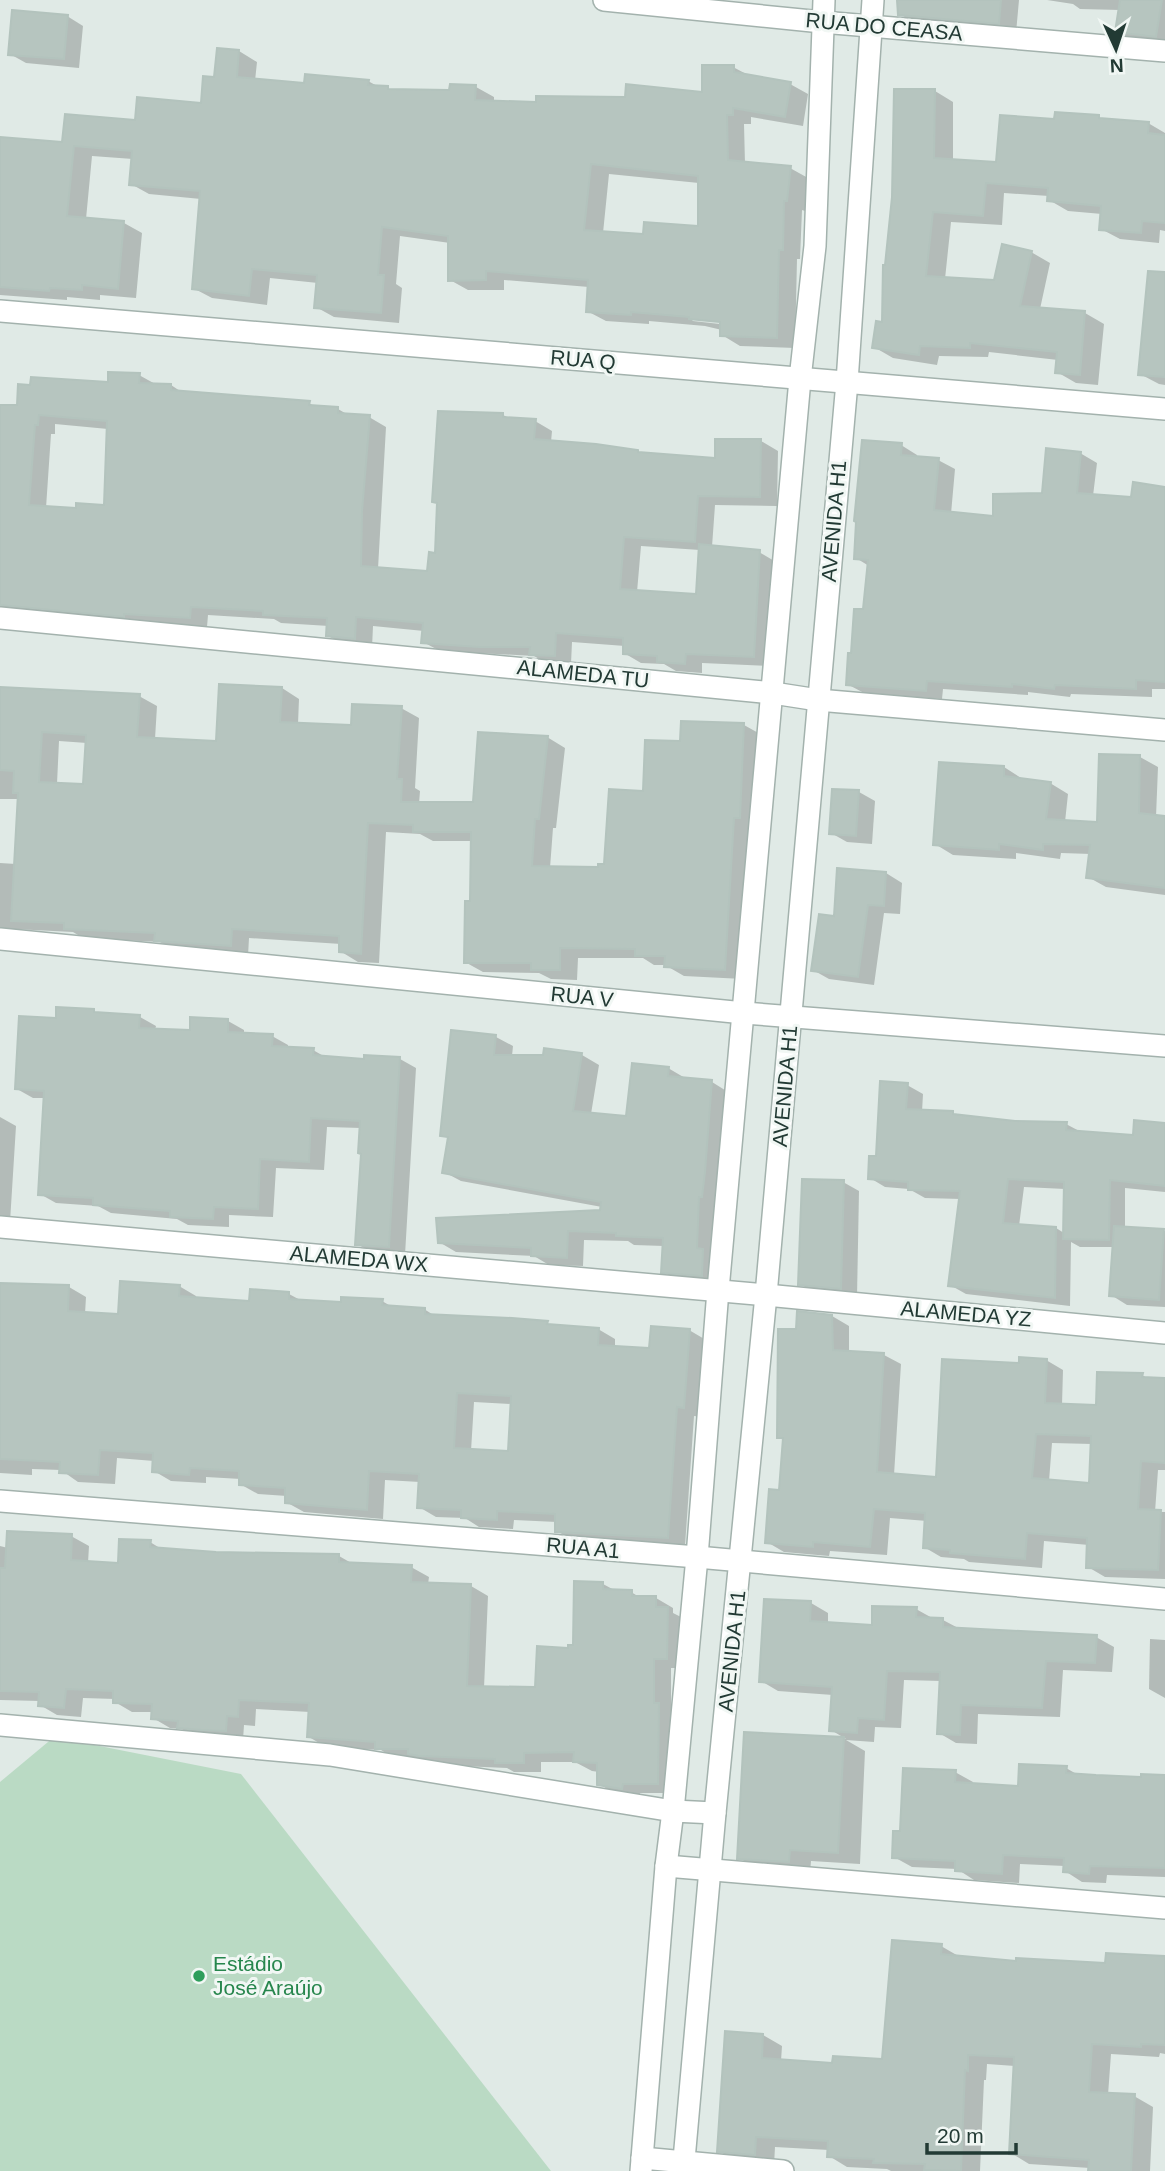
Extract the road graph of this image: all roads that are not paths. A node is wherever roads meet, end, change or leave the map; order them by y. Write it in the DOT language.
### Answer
graph roads {
  1 [pos="604,0"];
  2 [pos="824,0"];
  3 [pos="873,0"];
  4 [pos="822,22"];
  5 [pos="871,25"];
  6 [pos="1165,51"];
  7 [pos="0,311"];
  8 [pos="800,379"];
  9 [pos="847,382"];
  10 [pos="1165,409"];
  11 [pos="0,618"];
  12 [pos="773,693"];
  13 [pos="818,700"];
  14 [pos="1165,730"];
  15 [pos="0,939"];
  16 [pos="744,1013"];
  17 [pos="792,1015"];
  18 [pos="1165,1046"];
  19 [pos="0,1227"];
  20 [pos="718,1290"];
  21 [pos="766,1295"];
  22 [pos="1165,1333"];
  23 [pos="0,1501"];
  24 [pos="697,1557"];
  25 [pos="742,1562"];
  26 [pos="1165,1599"];
  27 [pos="0,1725"];
  28 [pos="673,1811"];
  29 [pos="715,1813"];
  30 [pos="666,1866"];
  31 [pos="711,1871"];
  32 [pos="1165,1908"];
  33 [pos="642,2165"];
  34 [pos="684,2166"];
  35 [pos="783,2171"];
  1 -- 4 [label="street, RUA DO CEASA"];
  2 -- 4 [label="street, AVENIDA H1"];
  3 -- 5 [label="street, AVENIDA H1"];
  4 -- 5 [label="street, RUA DO CEASA"];
  4 -- 8 [label="street, AVENIDA H1"];
  5 -- 6 [label="street, RUA DO CEASA"];
  5 -- 9 [label="street, AVENIDA H1"];
  7 -- 8 [label="street, RUA Q"];
  8 -- 9 [label="street, RUA Q"];
  8 -- 12 [label="street, AVENIDA H1"];
  9 -- 10 [label="street, RUA Q"];
  9 -- 13 [label="street, AVENIDA H1"];
  11 -- 12 [label="street, ALAMEDA TU"];
  12 -- 13 [label="street, ALAMEDA TU"];
  12 -- 16 [label="street, AVENIDA H1"];
  13 -- 14 [label="street, ALAMEDA TU"];
  13 -- 17 [label="street, AVENIDA H1"];
  15 -- 16 [label="street, RUA V"];
  16 -- 17 [label="street, RUA V"];
  16 -- 20 [label="street, AVENIDA H1"];
  17 -- 18 [label="street, RUA V"];
  17 -- 21 [label="street, AVENIDA H1"];
  19 -- 20 [label="street, ALAMEDA WX"];
  20 -- 21 [label="street, ALAMEDA WX"];
  20 -- 24 [label="street, AVENIDA H1"];
  21 -- 22 [label="street, ALAMEDA YZ"];
  21 -- 25 [label="street, AVENIDA H1"];
  23 -- 24 [label="street, RUA A1"];
  24 -- 25 [label="street, RUA A1"];
  24 -- 28 [label="street, AVENIDA H1"];
  25 -- 26 [label="street, RUA A1"];
  25 -- 29 [label="street, AVENIDA H1"];
  27 -- 28 [label="street"];
  28 -- 29 [label="street"];
  28 -- 30 [label="street, AVENIDA H1"];
  29 -- 31 [label="street, AVENIDA H1"];
  30 -- 31 [label="street"];
  30 -- 33 [label="street, AVENIDA H1"];
  31 -- 32 [label="street"];
  31 -- 34 [label="street, AVENIDA H1"];
  33 -- 34 [label="street"];
  34 -- 35 [label="street"];
}
